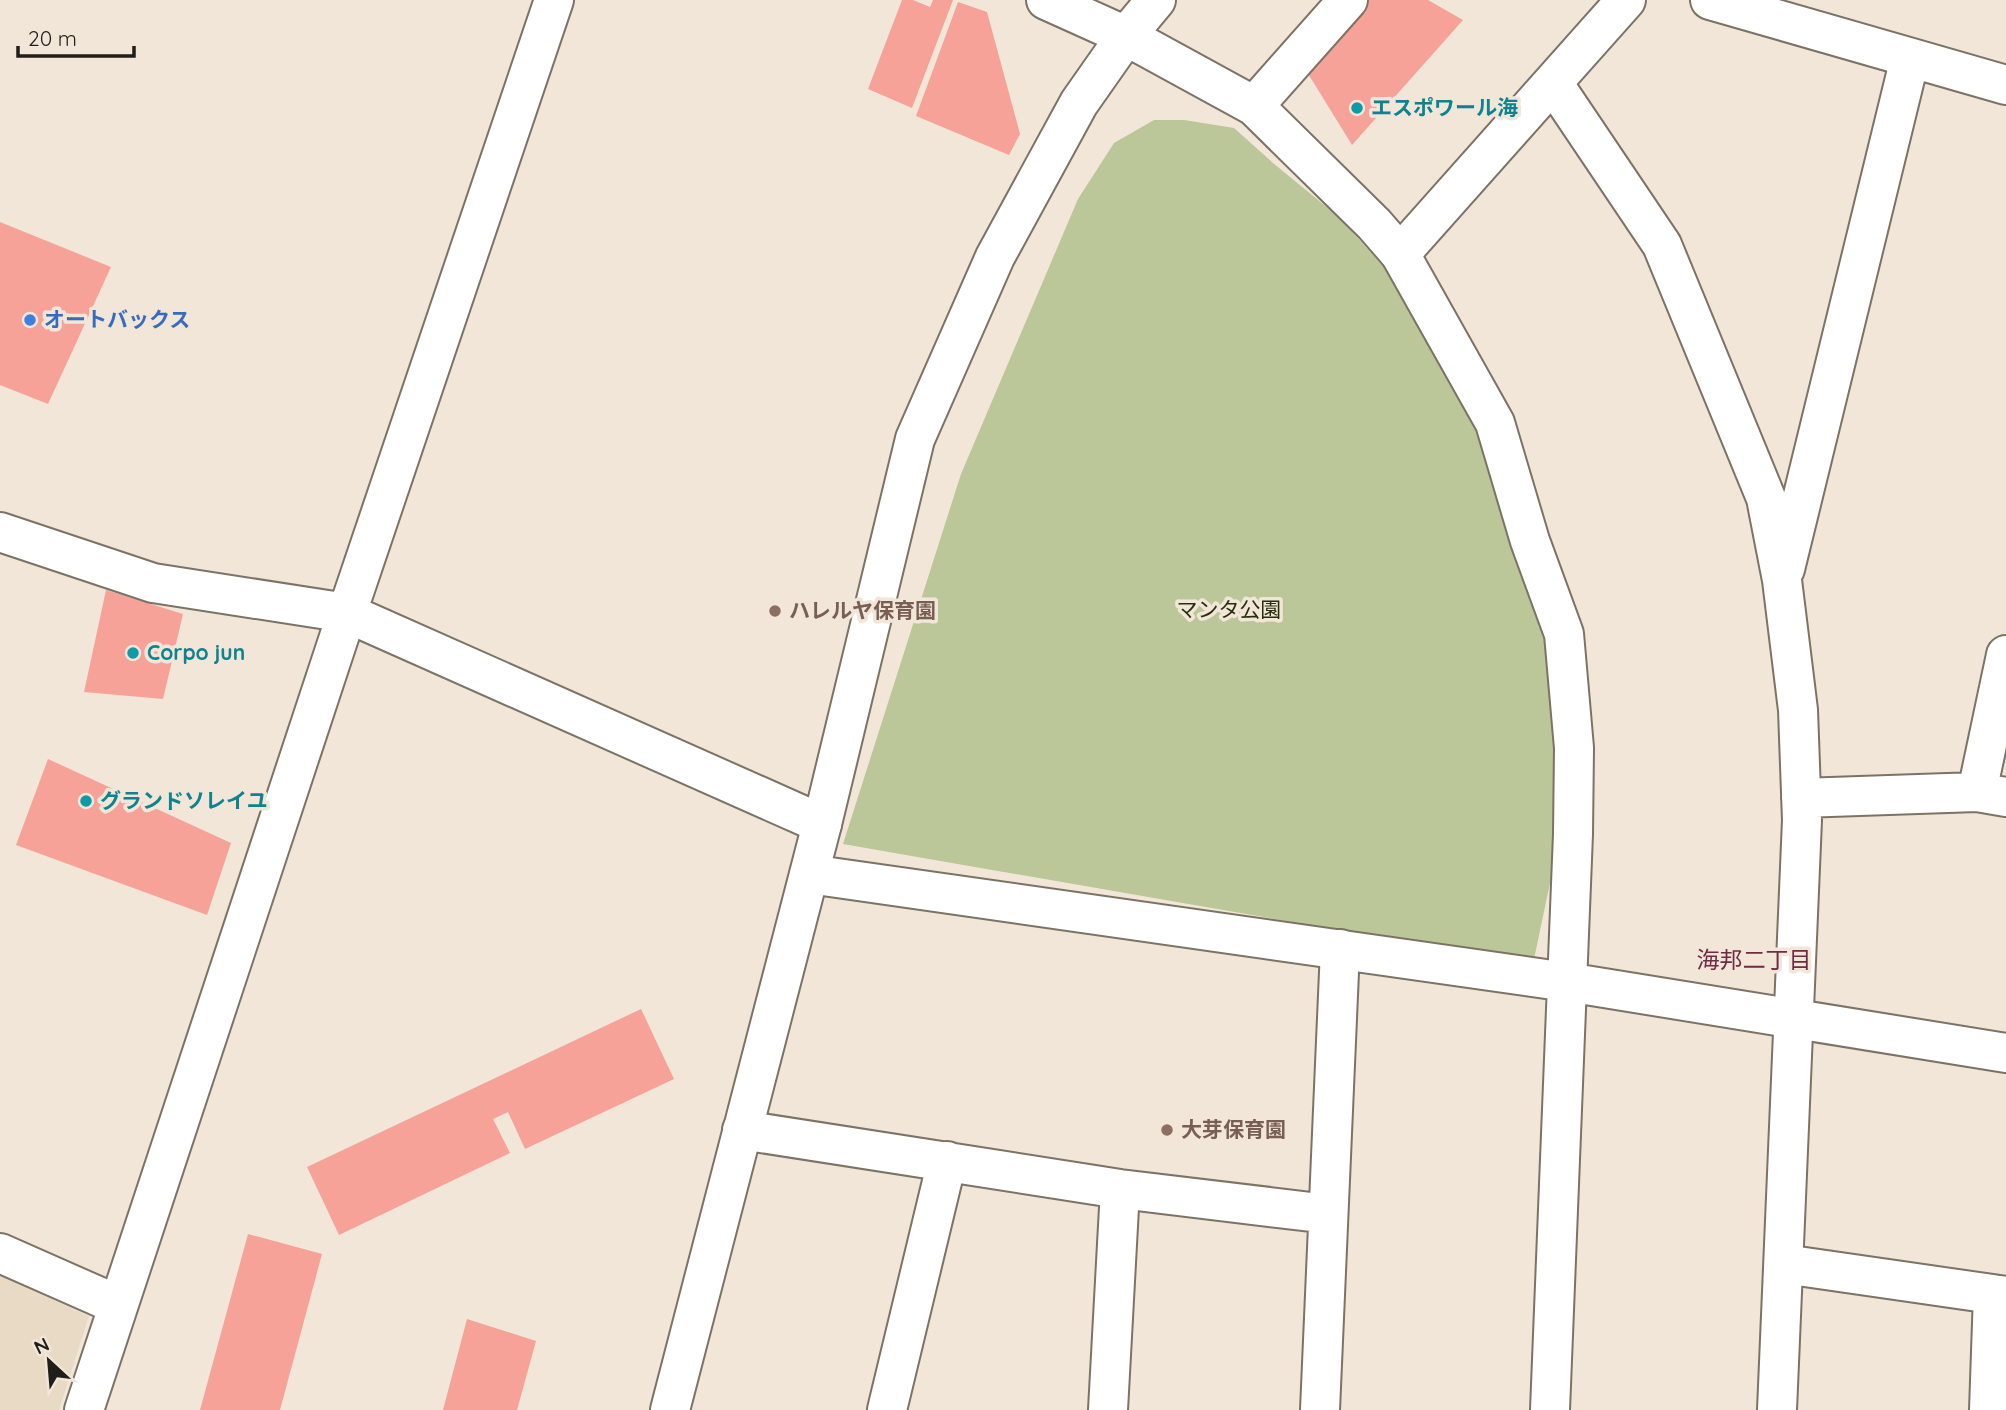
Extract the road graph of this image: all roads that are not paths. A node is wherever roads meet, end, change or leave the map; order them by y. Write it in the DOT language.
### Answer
graph roads {
  1 [pos="554,0"];
  2 [pos="1046,0"];
  3 [pos="1156,0"];
  4 [pos="1348,0"];
  5 [pos="1626,0"];
  6 [pos="1710,0"];
  7 [pos="1126,36"];
  8 [pos="1910,58"];
  9 [pos="1553,83"];
  10 [pos="2006,85"];
  11 [pos="1254,106"];
  12 [pos="1400,254"];
  13 [pos="0,532"];
  14 [pos="1782,580"];
  15 [pos="347,613"];
  16 [pos="2006,655"];
  17 [pos="1991,794"];
  18 [pos="1801,798"];
  19 [pos="822,824"];
  20 [pos="808,874"];
  21 [pos="1340,949"];
  22 [pos="1567,982"];
  23 [pos="1793,1020"];
  24 [pos="2006,1053"];
  25 [pos="742,1130"];
  26 [pos="947,1161"];
  27 [pos="1120,1189"];
  28 [pos="1328,1214"];
  29 [pos="0,1252"];
  30 [pos="1784,1264"];
  31 [pos="2000,1295"];
  32 [pos="118,1305"];
  33 [pos="84,1410"];
  34 [pos="670,1410"];
  35 [pos="887,1410"];
  36 [pos="1108,1410"];
  37 [pos="1320,1410"];
  38 [pos="1550,1410"];
  39 [pos="1777,1410"];
  40 [pos="1989,1410"];
  1 -- 15 [label="street"];
  2 -- 7 [label="street"];
  3 -- 7 [label="street"];
  4 -- 11 [label="street"];
  5 -- 9 [label="street"];
  6 -- 8 [label="street"];
  7 -- 11 [label="street"];
  7 -- 19 [label="street"];
  8 -- 10 [label="street"];
  8 -- 14 [label="street"];
  9 -- 12 [label="street"];
  9 -- 14 [label="street"];
  11 -- 12 [label="street"];
  12 -- 22 [label="street"];
  13 -- 15 [label="street"];
  14 -- 18 [label="street"];
  15 -- 19 [label="street"];
  15 -- 32 [label="street"];
  16 -- 17 [label="street"];
  17 -- 18 [label="street"];
  18 -- 23 [label="street"];
  19 -- 20 [label="street"];
  20 -- 21 [label="street"];
  20 -- 25 [label="street"];
  21 -- 22 [label="street"];
  21 -- 28 [label="street"];
  22 -- 23 [label="street"];
  22 -- 38 [label="street"];
  23 -- 24 [label="street"];
  23 -- 30 [label="street"];
  25 -- 26 [label="street"];
  25 -- 34 [label="street"];
  26 -- 27 [label="street"];
  26 -- 35 [label="street"];
  27 -- 28 [label="street"];
  27 -- 36 [label="street"];
  28 -- 37 [label="street"];
  29 -- 32 [label="street"];
  30 -- 31 [label="street"];
  30 -- 39 [label="street"];
  31 -- 40 [label="street"];
  32 -- 33 [label="street"];
}
